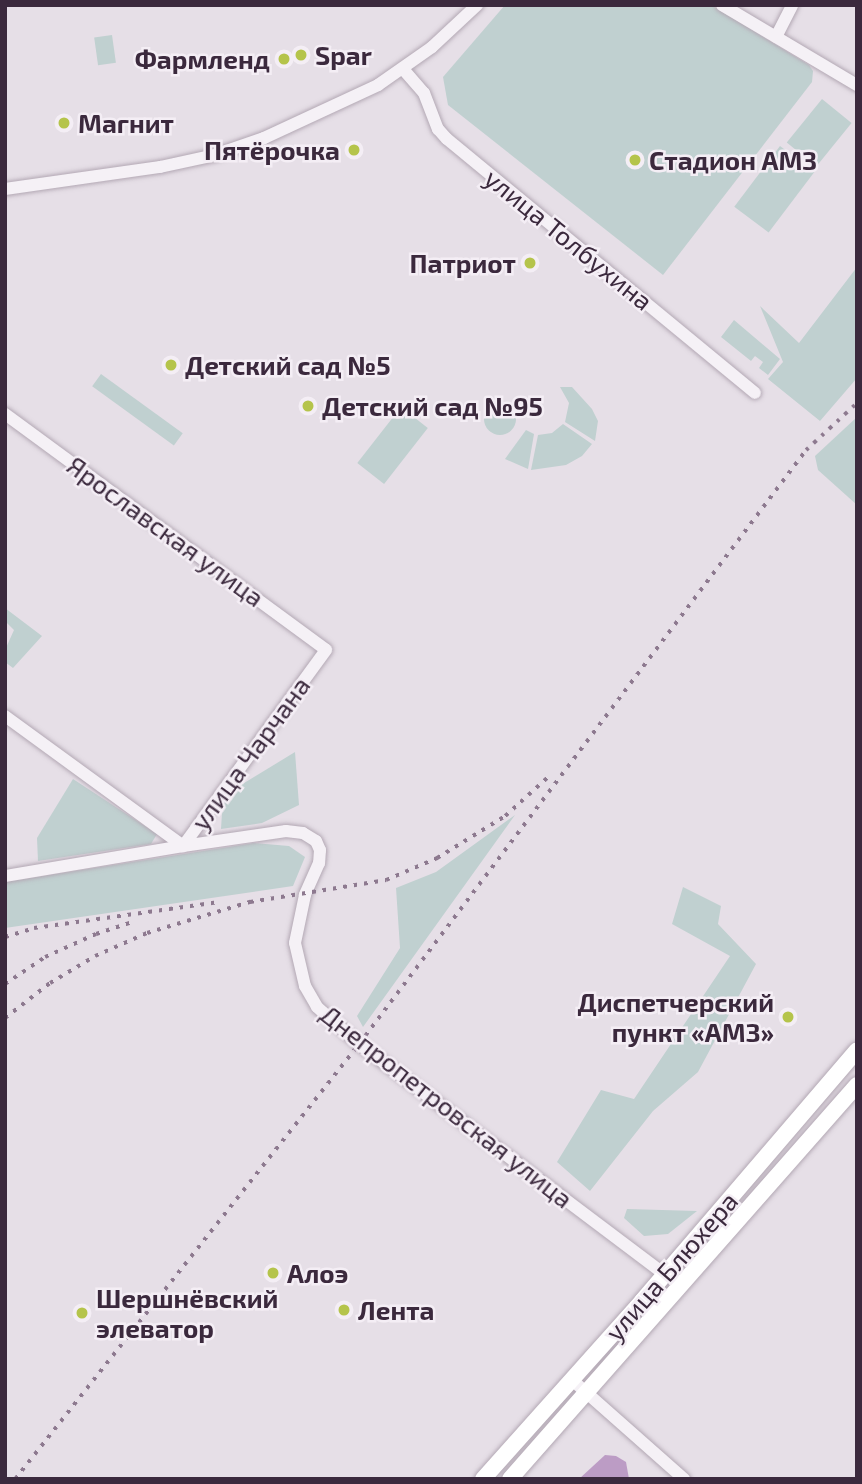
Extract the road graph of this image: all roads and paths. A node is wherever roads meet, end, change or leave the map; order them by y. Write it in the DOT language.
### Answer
graph roads {
  1 [pos="477,5"];
  2 [pos="722,5"];
  3 [pos="792,5"];
  4 [pos="776,37"];
  5 [pos="403,69"];
  6 [pos="857,85"];
  7 [pos="5,189"];
  8 [pos="755,393"];
  9 [pos="5,414"];
  10 [pos="326,650"];
  11 [pos="5,716"];
  12 [pos="183,846"];
  13 [pos="5,876"];
  14 [pos="857,1050"];
  15 [pos="857,1086"];
  16 [pos="665,1275"];
  17 [pos="679,1285"];
  18 [pos="571,1379"];
  19 [pos="588,1394"];
  20 [pos="483,1479"];
  21 [pos="510,1479"];
  22 [pos="684,1479"];
  1 -- 5 [label="street"];
  2 -- 4 [label="street"];
  3 -- 4 [label="street"];
  4 -- 6 [label="street"];
  5 -- 7 [label="street"];
  5 -- 8 [label="street, улица Толбухина"];
  9 -- 10 [label="street, Ярославская улица"];
  10 -- 12 [label="street, улица Чарчана"];
  11 -- 12 [label="street"];
  12 -- 13 [label="street, улица Чарчана"];
  12 -- 16 [label="street, Днепропетровская улица"];
  14 -- 16 [label="main road, улица Блюхера"];
  15 -- 17 [label="main road, улица Блюхера"];
  16 -- 17 [label="main road"];
  16 -- 18 [label="main road, улица Блюхера"];
  17 -- 19 [label="main road, улица Блюхера"];
  18 -- 19 [label="street"];
  18 -- 20 [label="main road, улица Блюхера"];
  19 -- 21 [label="main road, улица Блюхера"];
  19 -- 22 [label="street"];
}
